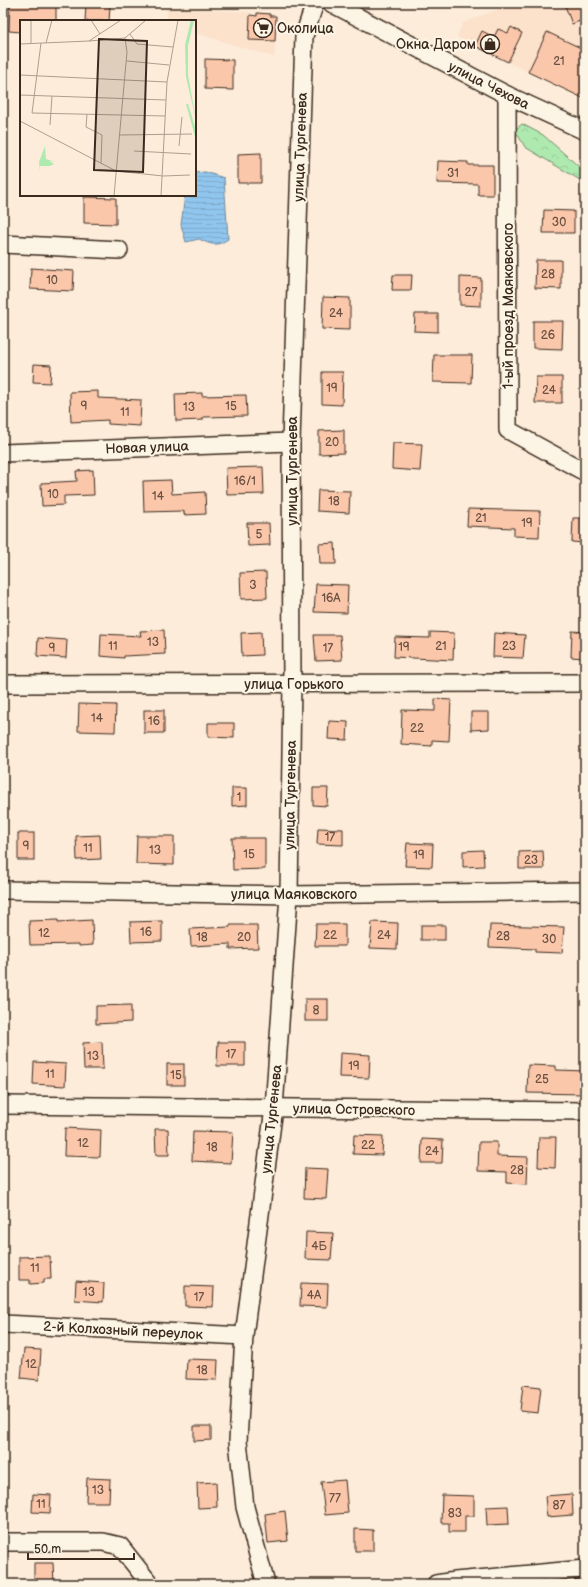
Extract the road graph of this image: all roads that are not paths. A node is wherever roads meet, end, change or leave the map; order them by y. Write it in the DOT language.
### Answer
graph roads {
  1 [pos="315,3"];
  2 [pos="331,3"];
  3 [pos="507,95"];
  4 [pos="585,131"];
  5 [pos="3,244"];
  6 [pos="119,250"];
  7 [pos="291,442"];
  8 [pos="3,453"];
  9 [pos="585,472"];
  10 [pos="585,683"];
  11 [pos="3,684"];
  12 [pos="292,684"];
  13 [pos="3,890"];
  14 [pos="585,891"];
  15 [pos="289,895"];
  16 [pos="3,1105"];
  17 [pos="274,1108"];
  18 [pos="585,1111"];
  19 [pos="3,1324"];
  20 [pos="244,1336"];
  21 [pos="3,1542"];
  22 [pos="585,1569"];
  23 [pos="150,1584"];
  24 [pos="266,1584"];
  25 [pos="436,1584"];
  1 -- 7 [label="street, улица Тургенева"];
  2 -- 3 [label="street, улица Чехова"];
  3 -- 4 [label="street, улица Чехова"];
  3 -- 9 [label="street, 1-ый проезд Маяковского"];
  5 -- 6 [label="street"];
  7 -- 8 [label="street, Новая улица"];
  7 -- 12 [label="street, улица Тургенева"];
  10 -- 12 [label="street, улица Горького"];
  11 -- 12 [label="street, улица Горького"];
  12 -- 15 [label="street, улица Тургенева"];
  13 -- 15 [label="street, улица Маяковского"];
  14 -- 15 [label="street, улица Маяковского"];
  15 -- 17 [label="street, улица Тургенева"];
  16 -- 17 [label="street, улица Островского"];
  17 -- 18 [label="street, улица Островского"];
  17 -- 20 [label="street, улица Тургенева"];
  19 -- 20 [label="street, 2-й Колхозный переулок"];
  20 -- 24 [label="street, улица Тургенева"];
  21 -- 23 [label="street"];
  22 -- 25 [label="street"];
}
